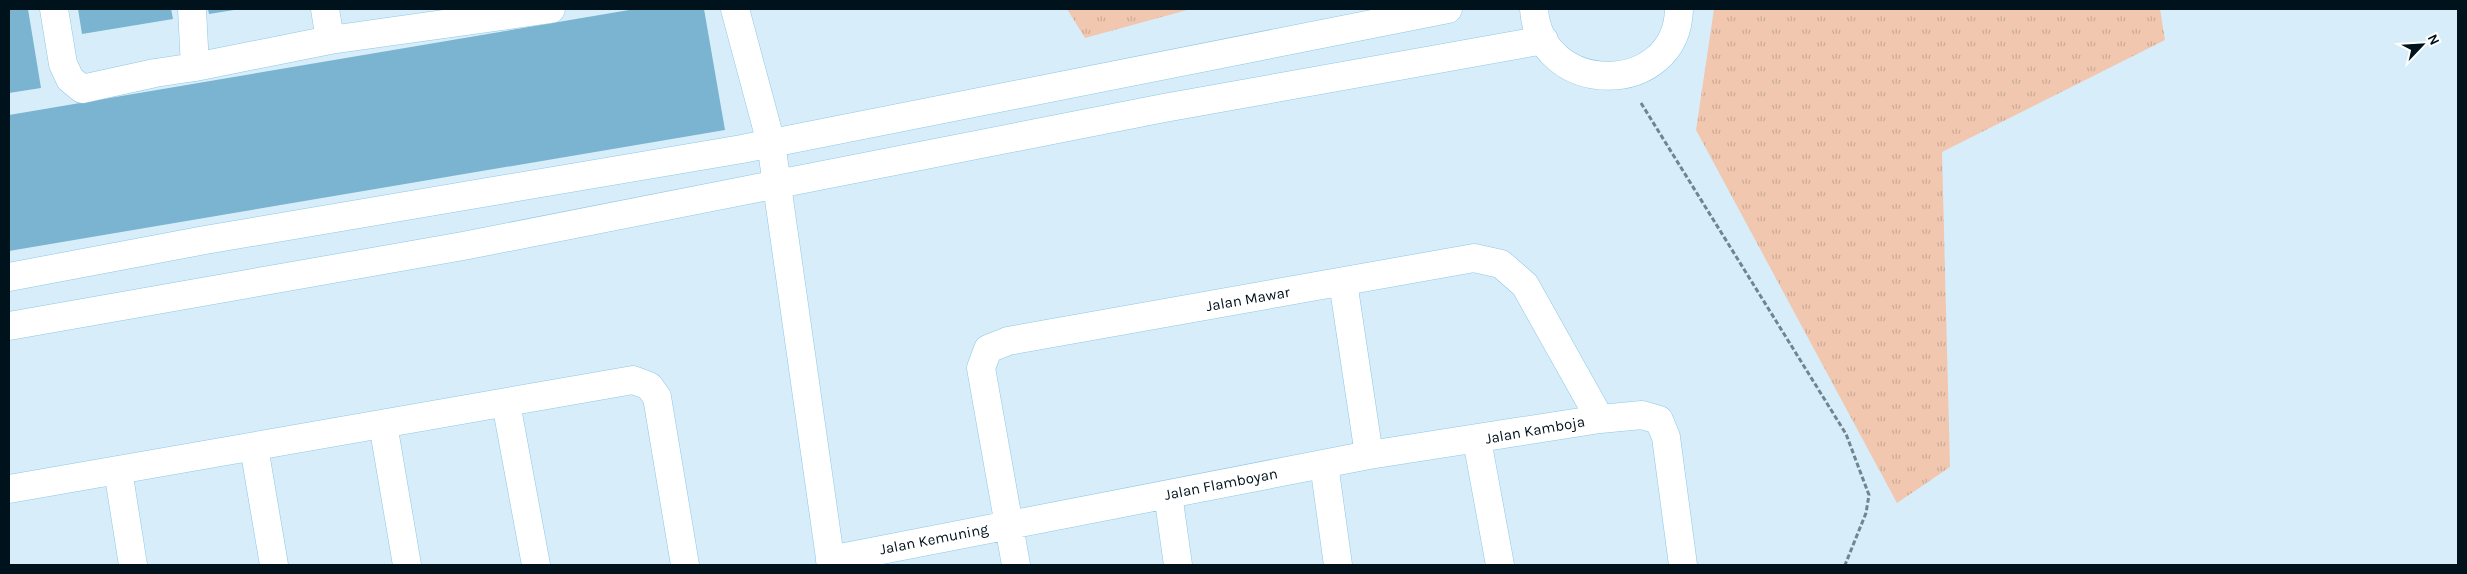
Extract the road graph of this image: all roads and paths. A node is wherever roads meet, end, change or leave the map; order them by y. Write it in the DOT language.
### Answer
graph roads {
  1 [pos="54,9"];
  2 [pos="192,9"];
  3 [pos="325,9"];
  4 [pos="551,9"];
  5 [pos="735,9"];
  6 [pos="1448,9"];
  7 [pos="1534,9"];
  8 [pos="1679,9"];
  9 [pos="455,16"];
  10 [pos="330,40"];
  11 [pos="1544,40"];
  12 [pos="195,67"];
  13 [pos="1624,75"];
  14 [pos="771,143"];
  15 [pos="777,185"];
  16 [pos="9,277"];
  17 [pos="1343,282"];
  18 [pos="9,326"];
  19 [pos="506,403"];
  20 [pos="1600,419"];
  21 [pos="383,424"];
  22 [pos="1477,440"];
  23 [pos="254,447"];
  24 [pos="1369,455"];
  25 [pos="1324,464"];
  26 [pos="118,470"];
  27 [pos="9,489"];
  28 [pos="1168,494"];
  29 [pos="1008,524"];
  30 [pos="831,563"];
  31 [pos="133,565"];
  32 [pos="274,565"];
  33 [pos="407,565"];
  34 [pos="536,565"];
  35 [pos="685,565"];
  36 [pos="1016,565"];
  37 [pos="1178,565"];
  38 [pos="1338,565"];
  39 [pos="1500,565"];
  40 [pos="1683,565"];
  41 [pos="1845,565"];
  1 -- 12 [label="street"];
  2 -- 12 [label="street"];
  3 -- 10 [label="street"];
  4 -- 9 [label="street"];
  5 -- 14 [label="street"];
  6 -- 14 [label="street"];
  7 -- 11 [label="street"];
  8 -- 13 [label="street"];
  9 -- 10 [label="street"];
  10 -- 12 [label="street"];
  11 -- 13 [label="street"];
  11 -- 15 [label="street"];
  13 -- 41 [label="path"];
  14 -- 15 [label="street"];
  14 -- 16 [label="street"];
  15 -- 18 [label="street"];
  15 -- 30 [label="street"];
  17 -- 20 [label="street, Jalan Mawar"];
  17 -- 24 [label="street"];
  17 -- 29 [label="street, Jalan Mawar"];
  19 -- 21 [label="street"];
  19 -- 34 [label="street"];
  19 -- 35 [label="street"];
  20 -- 22 [label="street, Jalan Kamboja"];
  20 -- 40 [label="street, Jalan Kamboja"];
  21 -- 23 [label="street"];
  21 -- 33 [label="street"];
  22 -- 24 [label="street, Jalan Flamboyan"];
  22 -- 39 [label="street, Jalan Kamboja"];
  23 -- 26 [label="street"];
  23 -- 32 [label="street"];
  24 -- 25 [label="street, Jalan Flamboyan"];
  25 -- 28 [label="street, Jalan Flamboyan"];
  25 -- 38 [label="street"];
  26 -- 27 [label="street"];
  26 -- 31 [label="street"];
  28 -- 29 [label="street, Jalan Flamboyan"];
  28 -- 37 [label="street"];
  29 -- 30 [label="street, Jalan Kemuning"];
  29 -- 36 [label="street"];
}
